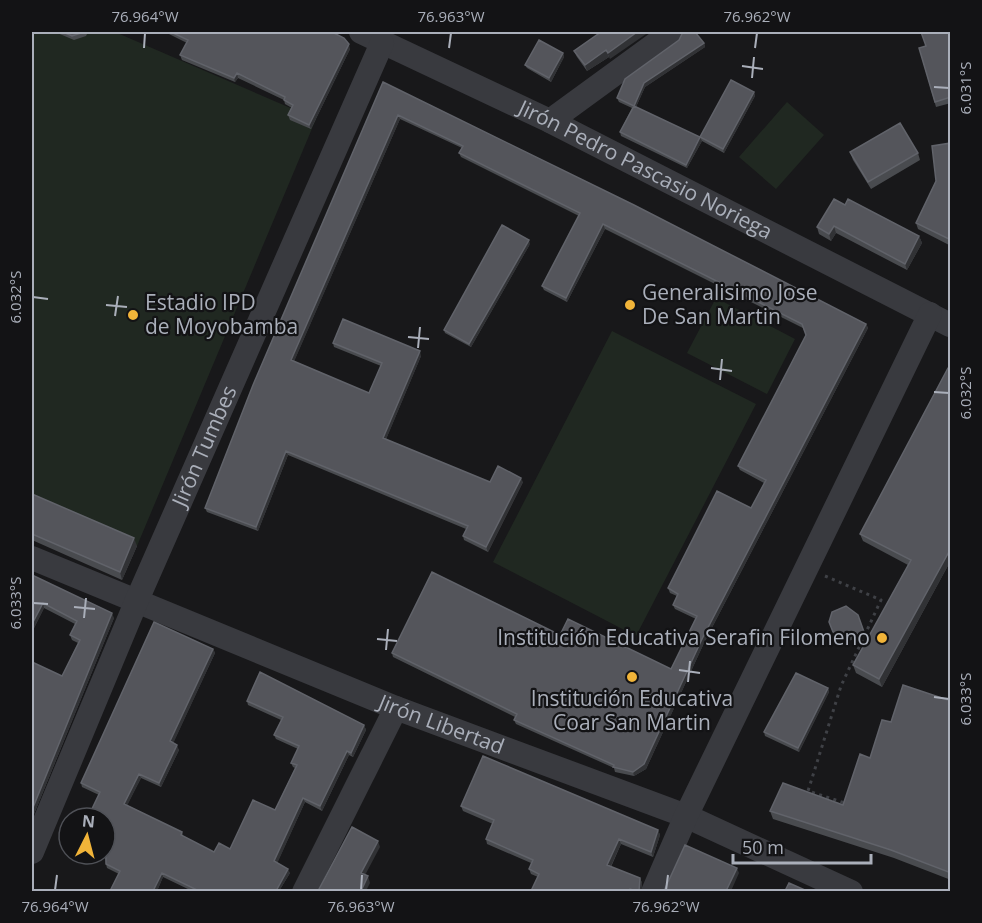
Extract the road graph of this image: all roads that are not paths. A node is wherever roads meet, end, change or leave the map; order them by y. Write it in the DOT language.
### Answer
graph roads {
  1 [pos="361,32"];
  2 [pos="672,32"];
  3 [pos="382,43"];
  4 [pos="550,121"];
  5 [pos="940,320"];
  6 [pos="32,558"];
  7 [pos="137,600"];
  8 [pos="396,708"];
  9 [pos="686,816"];
  10 [pos="32,852"];
  11 [pos="304,891"];
  12 [pos="653,891"];
  13 [pos="852,891"];
  1 -- 3 [label="street, Jirón Pedro Pascasio Noriega"];
  2 -- 4 [label="street"];
  3 -- 4 [label="street, Jirón Pedro Pascasio Noriega"];
  3 -- 7 [label="street, Jirón Tumbes"];
  4 -- 5 [label="street, Jirón Pedro Pascasio Noriega"];
  5 -- 9 [label="street"];
  6 -- 7 [label="street, Jirón Libertad"];
  7 -- 8 [label="street, Jirón Libertad"];
  7 -- 10 [label="street, Jirón Tumbes"];
  8 -- 9 [label="street, Jirón Libertad"];
  8 -- 11 [label="street"];
  9 -- 12 [label="street"];
  9 -- 13 [label="street, Jirón Libertad"];
}
